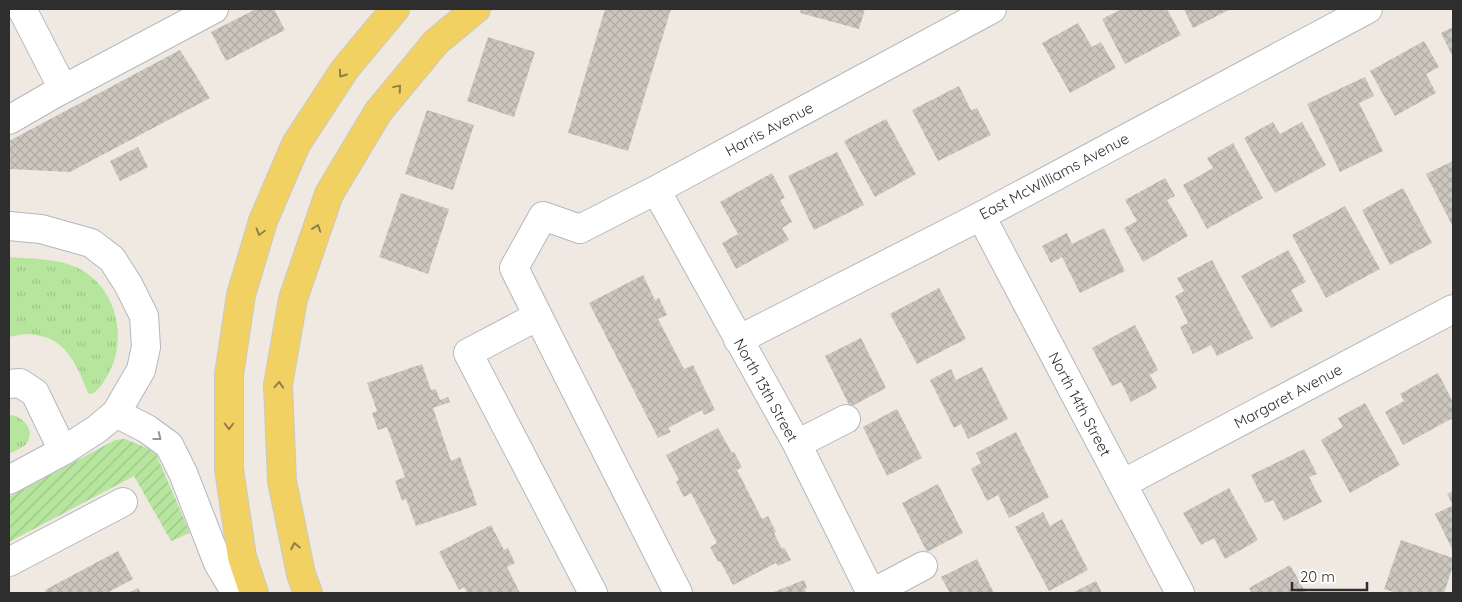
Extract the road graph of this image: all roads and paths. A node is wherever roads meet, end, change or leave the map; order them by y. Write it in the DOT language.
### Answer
graph roads {
  1 [pos="22,9"];
  2 [pos="214,9"];
  3 [pos="395,9"];
  4 [pos="476,9"];
  5 [pos="992,9"];
  6 [pos="1368,9"];
  7 [pos="63,89"];
  8 [pos="9,120"];
  9 [pos="656,190"];
  10 [pos="981,216"];
  11 [pos="9,226"];
  12 [pos="1453,309"];
  13 [pos="538,316"];
  14 [pos="738,340"];
  15 [pos="9,384"];
  16 [pos="116,413"];
  17 [pos="846,419"];
  18 [pos="797,444"];
  19 [pos="64,451"];
  20 [pos="9,480"];
  21 [pos="1122,484"];
  22 [pos="123,502"];
  23 [pos="9,562"];
  24 [pos="924,566"];
  25 [pos="236,593"];
  26 [pos="254,593"];
  27 [pos="308,593"];
  28 [pos="593,593"];
  29 [pos="678,593"];
  30 [pos="871,593"];
  31 [pos="1180,593"];
  1 -- 7 [label="street"];
  2 -- 7 [label="street"];
  3 -- 26 [label="main road, one-way"];
  27 -- 4 [label="main road, one-way"];
  5 -- 9 [label="street, Harris Avenue"];
  6 -- 10 [label="street, East McWilliams Avenue"];
  7 -- 8 [label="street"];
  9 -- 13 [label="street, Harris Avenue"];
  9 -- 14 [label="street, North 13th Street"];
  10 -- 14 [label="street, East McWilliams Avenue"];
  10 -- 21 [label="street, North 14th Street"];
  11 -- 16 [label="street"];
  12 -- 21 [label="street, Margaret Avenue"];
  13 -- 28 [label="street"];
  13 -- 29 [label="street"];
  14 -- 18 [label="street, North 13th Street"];
  15 -- 19 [label="street"];
  16 -- 19 [label="street"];
  16 -- 25 [label="street, one-way"];
  17 -- 18 [label="street"];
  18 -- 30 [label="street, North 13th Street"];
  19 -- 20 [label="street"];
  21 -- 31 [label="street, North 14th Street"];
  22 -- 23 [label="street"];
  24 -- 30 [label="street"];
}
